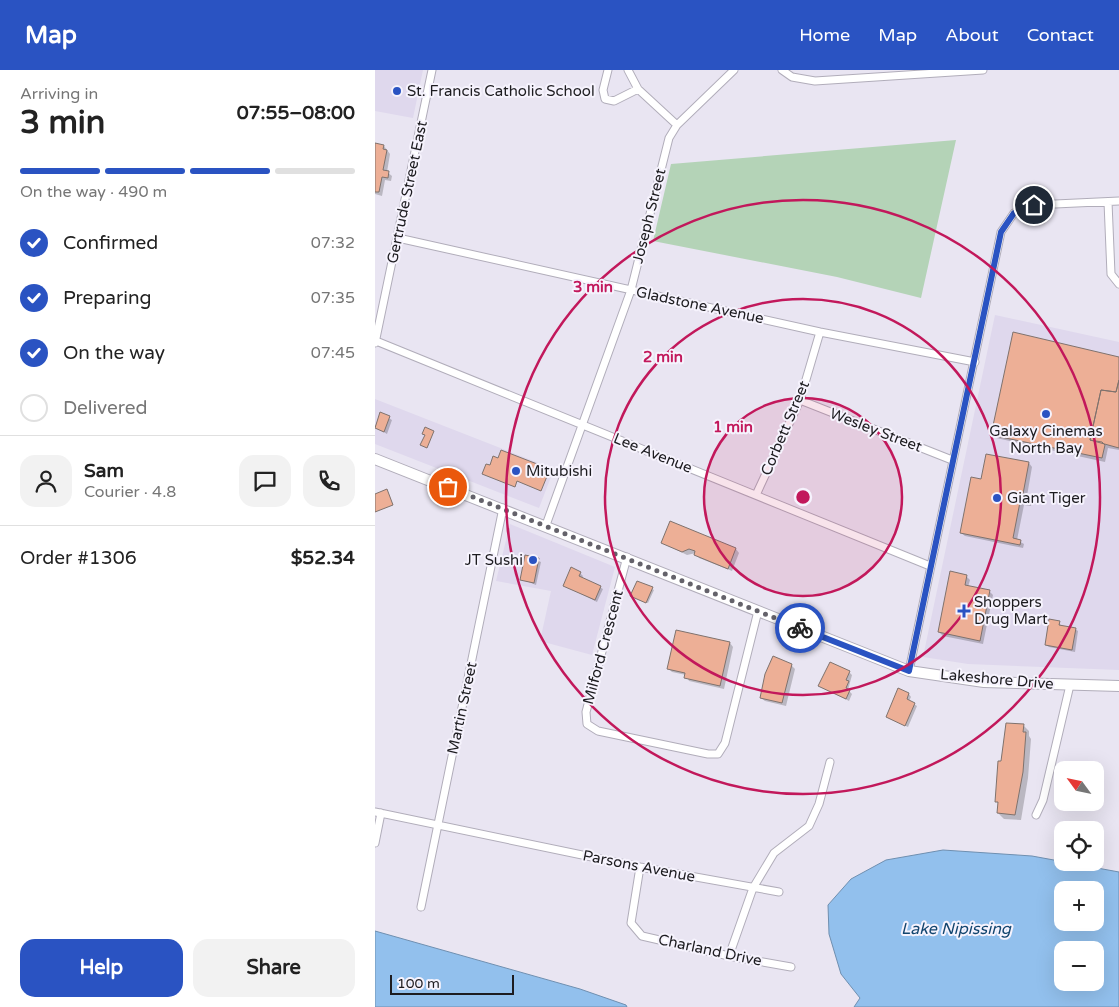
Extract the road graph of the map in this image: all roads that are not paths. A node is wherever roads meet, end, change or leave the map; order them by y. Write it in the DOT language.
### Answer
graph roads {
  1 [pos="432,70"];
  2 [pos="608,70"];
  3 [pos="628,70"];
  4 [pos="734,70"];
  5 [pos="782,70"];
  6 [pos="983,70"];
  7 [pos="944,72"];
  8 [pos="638,89"];
  9 [pos="677,125"];
  10 [pos="1119,201"];
  11 [pos="1109,202"];
  12 [pos="398,238"];
  13 [pos="1119,284"];
  14 [pos="631,290"];
  15 [pos="820,332"];
  16 [pos="375,342"];
  17 [pos="975,362"];
  18 [pos="800,400"];
  19 [pos="582,424"];
  20 [pos="375,459"];
  21 [pos="953,460"];
  22 [pos="756,495"];
  23 [pos="503,508"];
  24 [pos="545,525"];
  25 [pos="627,557"];
  26 [pos="930,566"];
  27 [pos="758,611"];
  28 [pos="909,671"];
  29 [pos="1069,685"];
  30 [pos="1119,686"];
  31 [pos="829,762"];
  32 [pos="378,813"];
  33 [pos="1036,815"];
  34 [pos="437,824"];
  35 [pos="375,844"];
  36 [pos="640,867"];
  37 [pos="753,888"];
  38 [pos="779,892"];
  39 [pos="421,907"];
  40 [pos="729,956"];
  41 [pos="791,967"];
  1 -- 12 [label="street, Gertrude Street East"];
  2 -- 8 [label="street"];
  3 -- 8 [label="street"];
  4 -- 9 [label="street, Joseph Street"];
  5 -- 7 [label="street"];
  6 -- 7 [label="street"];
  8 -- 9 [label="street"];
  9 -- 14 [label="street, Joseph Street"];
  10 -- 11 [label="street"];
  11 -- 13 [label="street"];
  11 -- 17 [label="street"];
  12 -- 14 [label="street, Gladstone Avenue"];
  12 -- 16 [label="street, Gertrude Street East"];
  14 -- 15 [label="street, Gladstone Avenue"];
  14 -- 19 [label="street, Joseph Street"];
  15 -- 17 [label="street, Gladstone Avenue"];
  15 -- 18 [label="street, Corbett Street"];
  16 -- 19 [label="street, Lee Avenue"];
  17 -- 21 [label="street"];
  18 -- 21 [label="street, Wesley Street"];
  18 -- 22 [label="street, Corbett Street"];
  19 -- 22 [label="street, Lee Avenue"];
  19 -- 24 [label="street, Joseph Street"];
  20 -- 23 [label="main road, Lakeshore Drive"];
  21 -- 26 [label="street"];
  22 -- 26 [label="street, Lee Avenue"];
  23 -- 24 [label="main road, Lakeshore Drive"];
  23 -- 34 [label="street, Martin Street"];
  24 -- 25 [label="main road, Lakeshore Drive"];
  25 -- 27 [label="main road, Lakeshore Drive"];
  25 -- 27 [label="street, Milford Crescent"];
  26 -- 28 [label="street"];
  27 -- 28 [label="main road, Lakeshore Drive"];
  28 -- 29 [label="main road, Lakeshore Drive"];
  29 -- 30 [label="main road, Lakeshore Drive"];
  29 -- 33 [label="street"];
  31 -- 37 [label="street"];
  32 -- 34 [label="street, Parsons Avenue"];
  32 -- 35 [label="street"];
  34 -- 36 [label="street, Parsons Avenue"];
  34 -- 39 [label="street, Martin Street"];
  36 -- 37 [label="street, Parsons Avenue"];
  36 -- 40 [label="street, Charland Drive"];
  37 -- 38 [label="street, Parsons Avenue"];
  37 -- 40 [label="street"];
  40 -- 41 [label="street, Charland Drive"];
}
